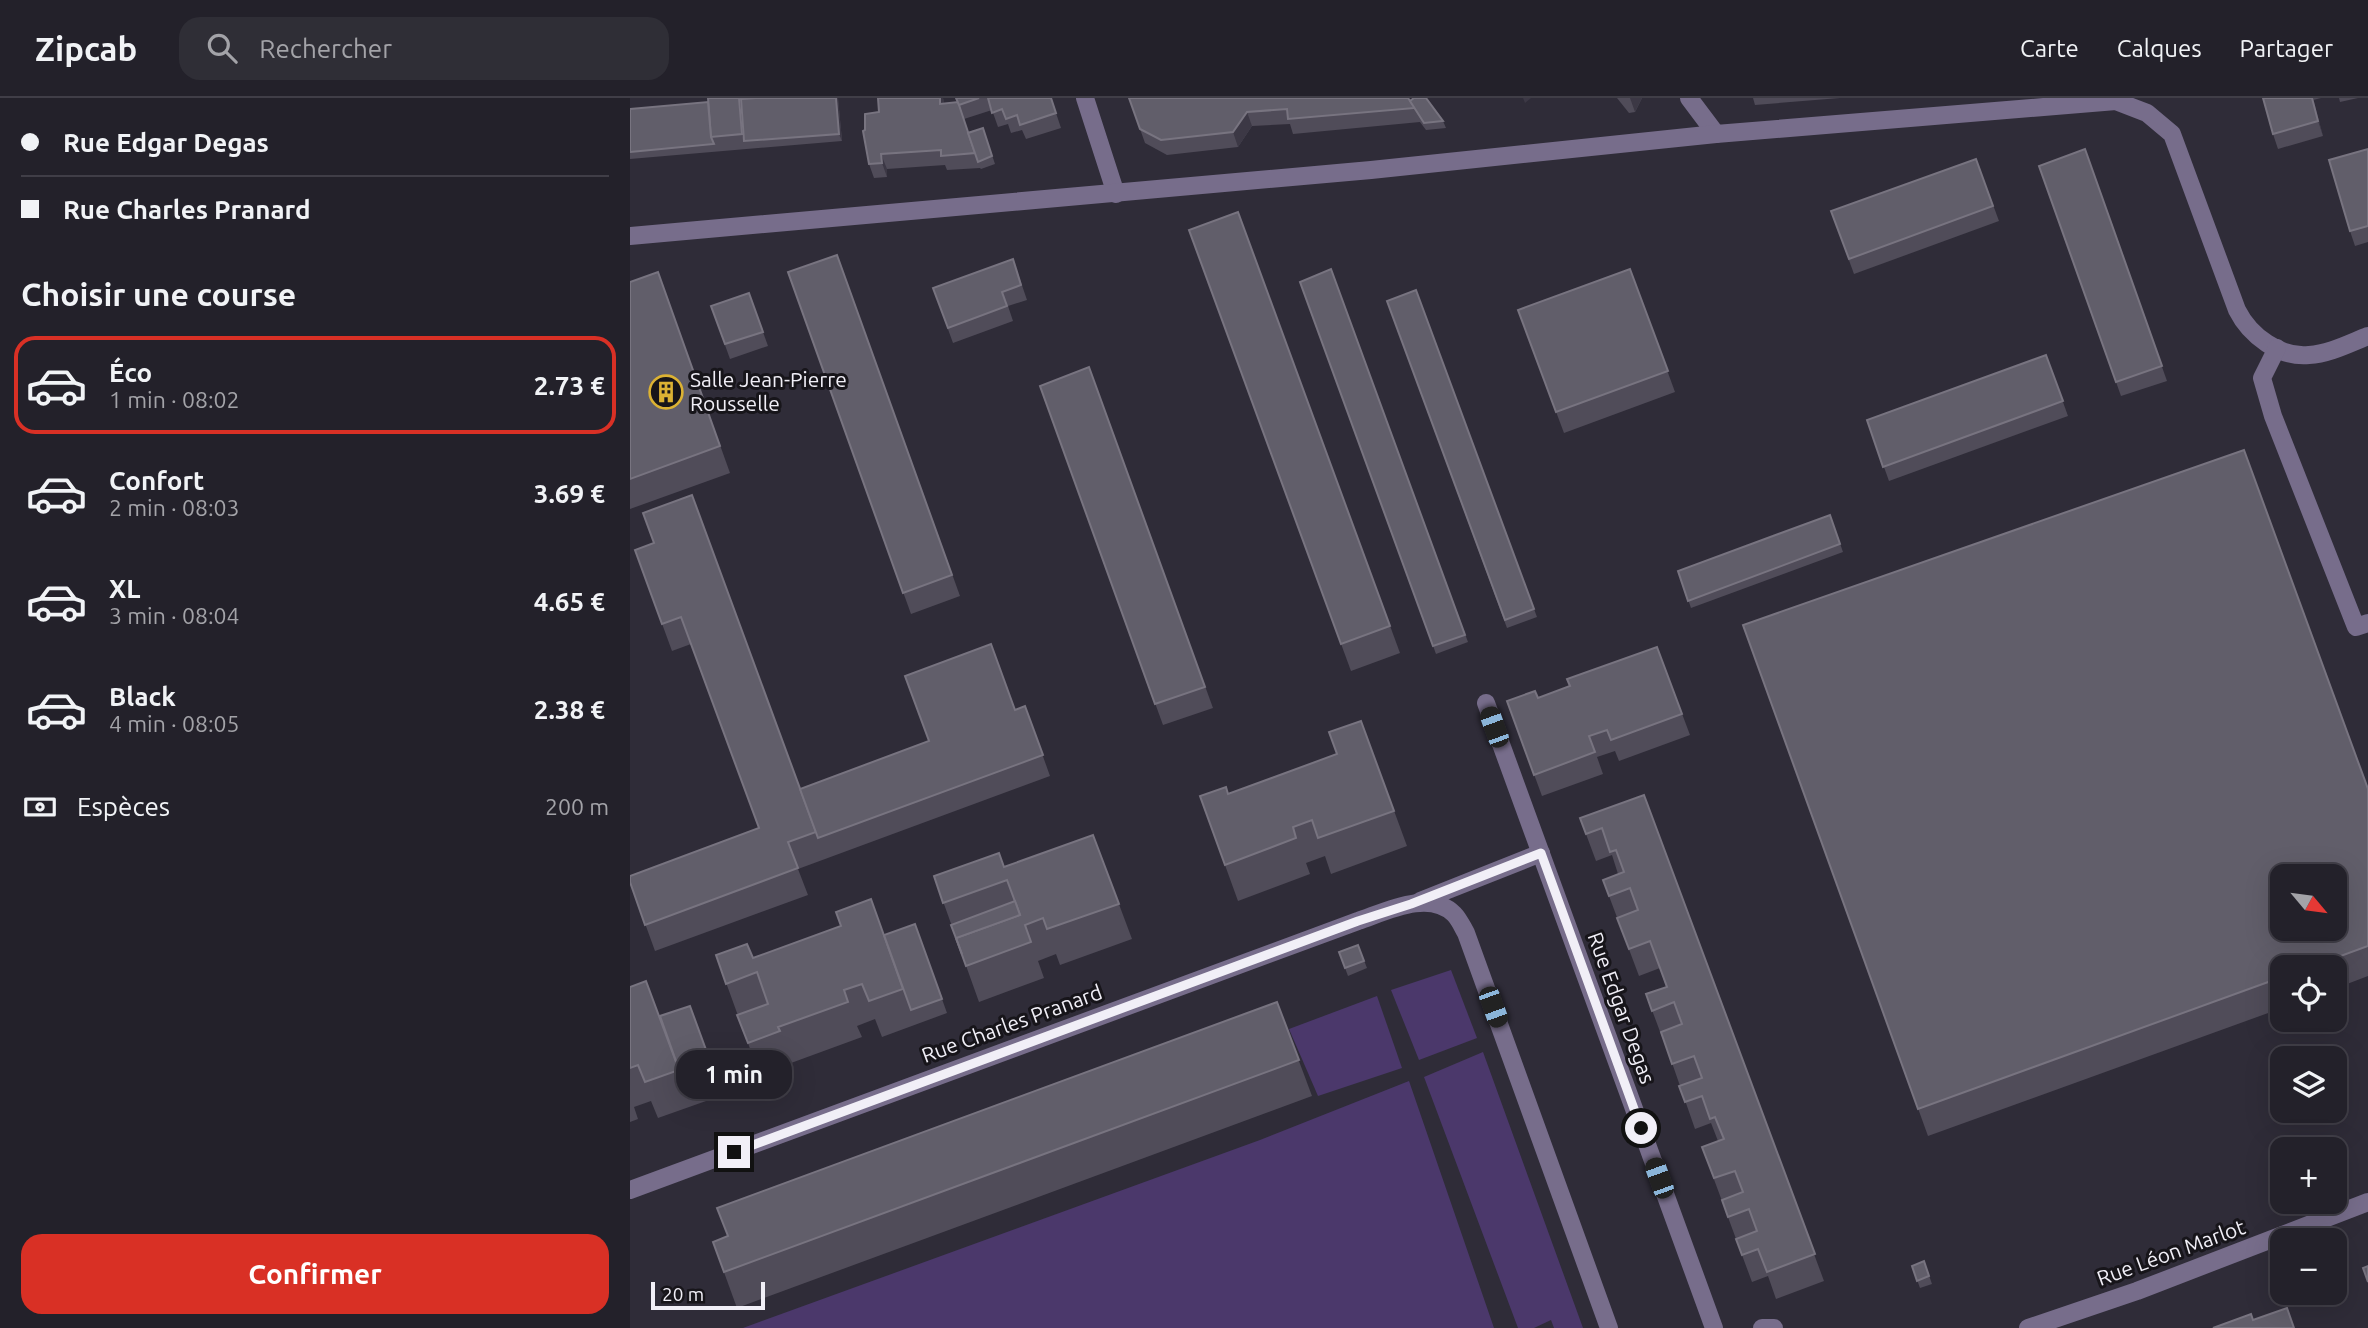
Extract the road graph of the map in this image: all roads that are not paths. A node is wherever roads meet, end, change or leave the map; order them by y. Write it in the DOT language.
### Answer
graph roads {
  1 [pos="1086,98"];
  2 [pos="1689,98"];
  3 [pos="1716,134"];
  4 [pos="1116,194"];
  5 [pos="630,236"];
  6 [pos="2368,336"];
  7 [pos="2277,348"];
  8 [pos="2368,622"];
  9 [pos="1486,704"];
  10 [pos="1541,853"];
  11 [pos="1411,904"];
  12 [pos="630,1190"];
  13 [pos="2368,1202"];
  14 [pos="1609,1328"];
  15 [pos="1714,1328"];
  16 [pos="1762,1328"];
  17 [pos="1774,1328"];
  18 [pos="2028,1328"];
  1 -- 4 [label="street"];
  2 -- 3 [label="street"];
  3 -- 4 [label="street"];
  3 -- 7 [label="street"];
  4 -- 5 [label="street"];
  6 -- 7 [label="street"];
  7 -- 8 [label="street"];
  9 -- 10 [label="street, Rue Edgar Degas"];
  10 -- 11 [label="street, Rue Charles Pranard"];
  10 -- 15 [label="street, Rue Edgar Degas"];
  11 -- 12 [label="street, Rue Charles Pranard"];
  11 -- 14 [label="street, Rue Charles Pranard"];
  13 -- 18 [label="street, Rue Léon Marlot"];
  16 -- 17 [label="street"];
}
